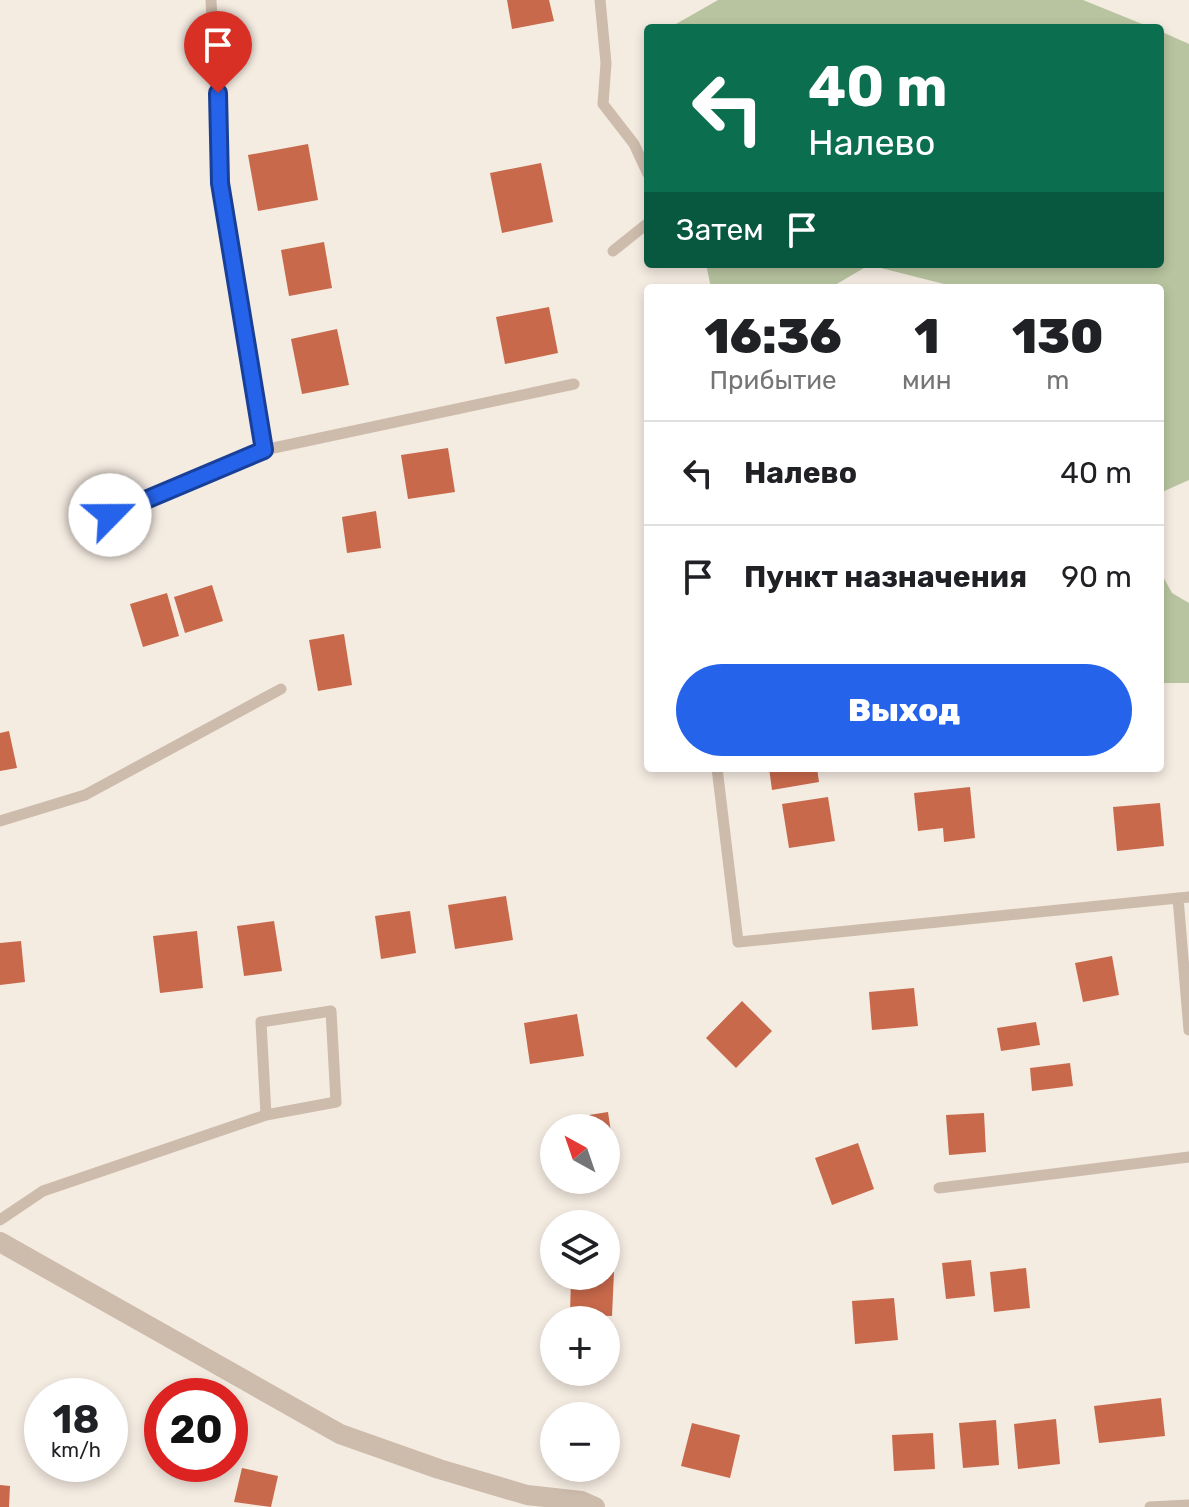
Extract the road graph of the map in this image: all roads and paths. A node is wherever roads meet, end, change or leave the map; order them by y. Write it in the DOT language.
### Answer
graph roads {
  1 [pos="211,0"];
  2 [pos="600,0"];
  3 [pos="644,165"];
  4 [pos="644,226"];
  5 [pos="613,251"];
  6 [pos="574,384"];
  7 [pos="264,450"];
  8 [pos="110,515"];
  9 [pos="281,689"];
  10 [pos="717,772"];
  11 [pos="0,821"];
  12 [pos="1183,898"];
  13 [pos="1189,1030"];
  14 [pos="266,1115"];
  15 [pos="1189,1157"];
  16 [pos="939,1188"];
  17 [pos="0,1220"];
  18 [pos="0,1242"];
  19 [pos="1189,1505"];
  20 [pos="595,1507"];
  21 [pos="1150,1507"];
  1 -- 7 [label="lane"];
  2 -- 3 [label="lane"];
  4 -- 5 [label="lane"];
  6 -- 7 [label="lane"];
  7 -- 8 [label="lane"];
  9 -- 11 [label="lane"];
  10 -- 12 [label="lane"];
  12 -- 13 [label="lane"];
  14 -- 14 [label="lane"];
  14 -- 17 [label="lane"];
  15 -- 16 [label="lane"];
  18 -- 20 [label="street"];
  19 -- 21 [label="lane"];
}
